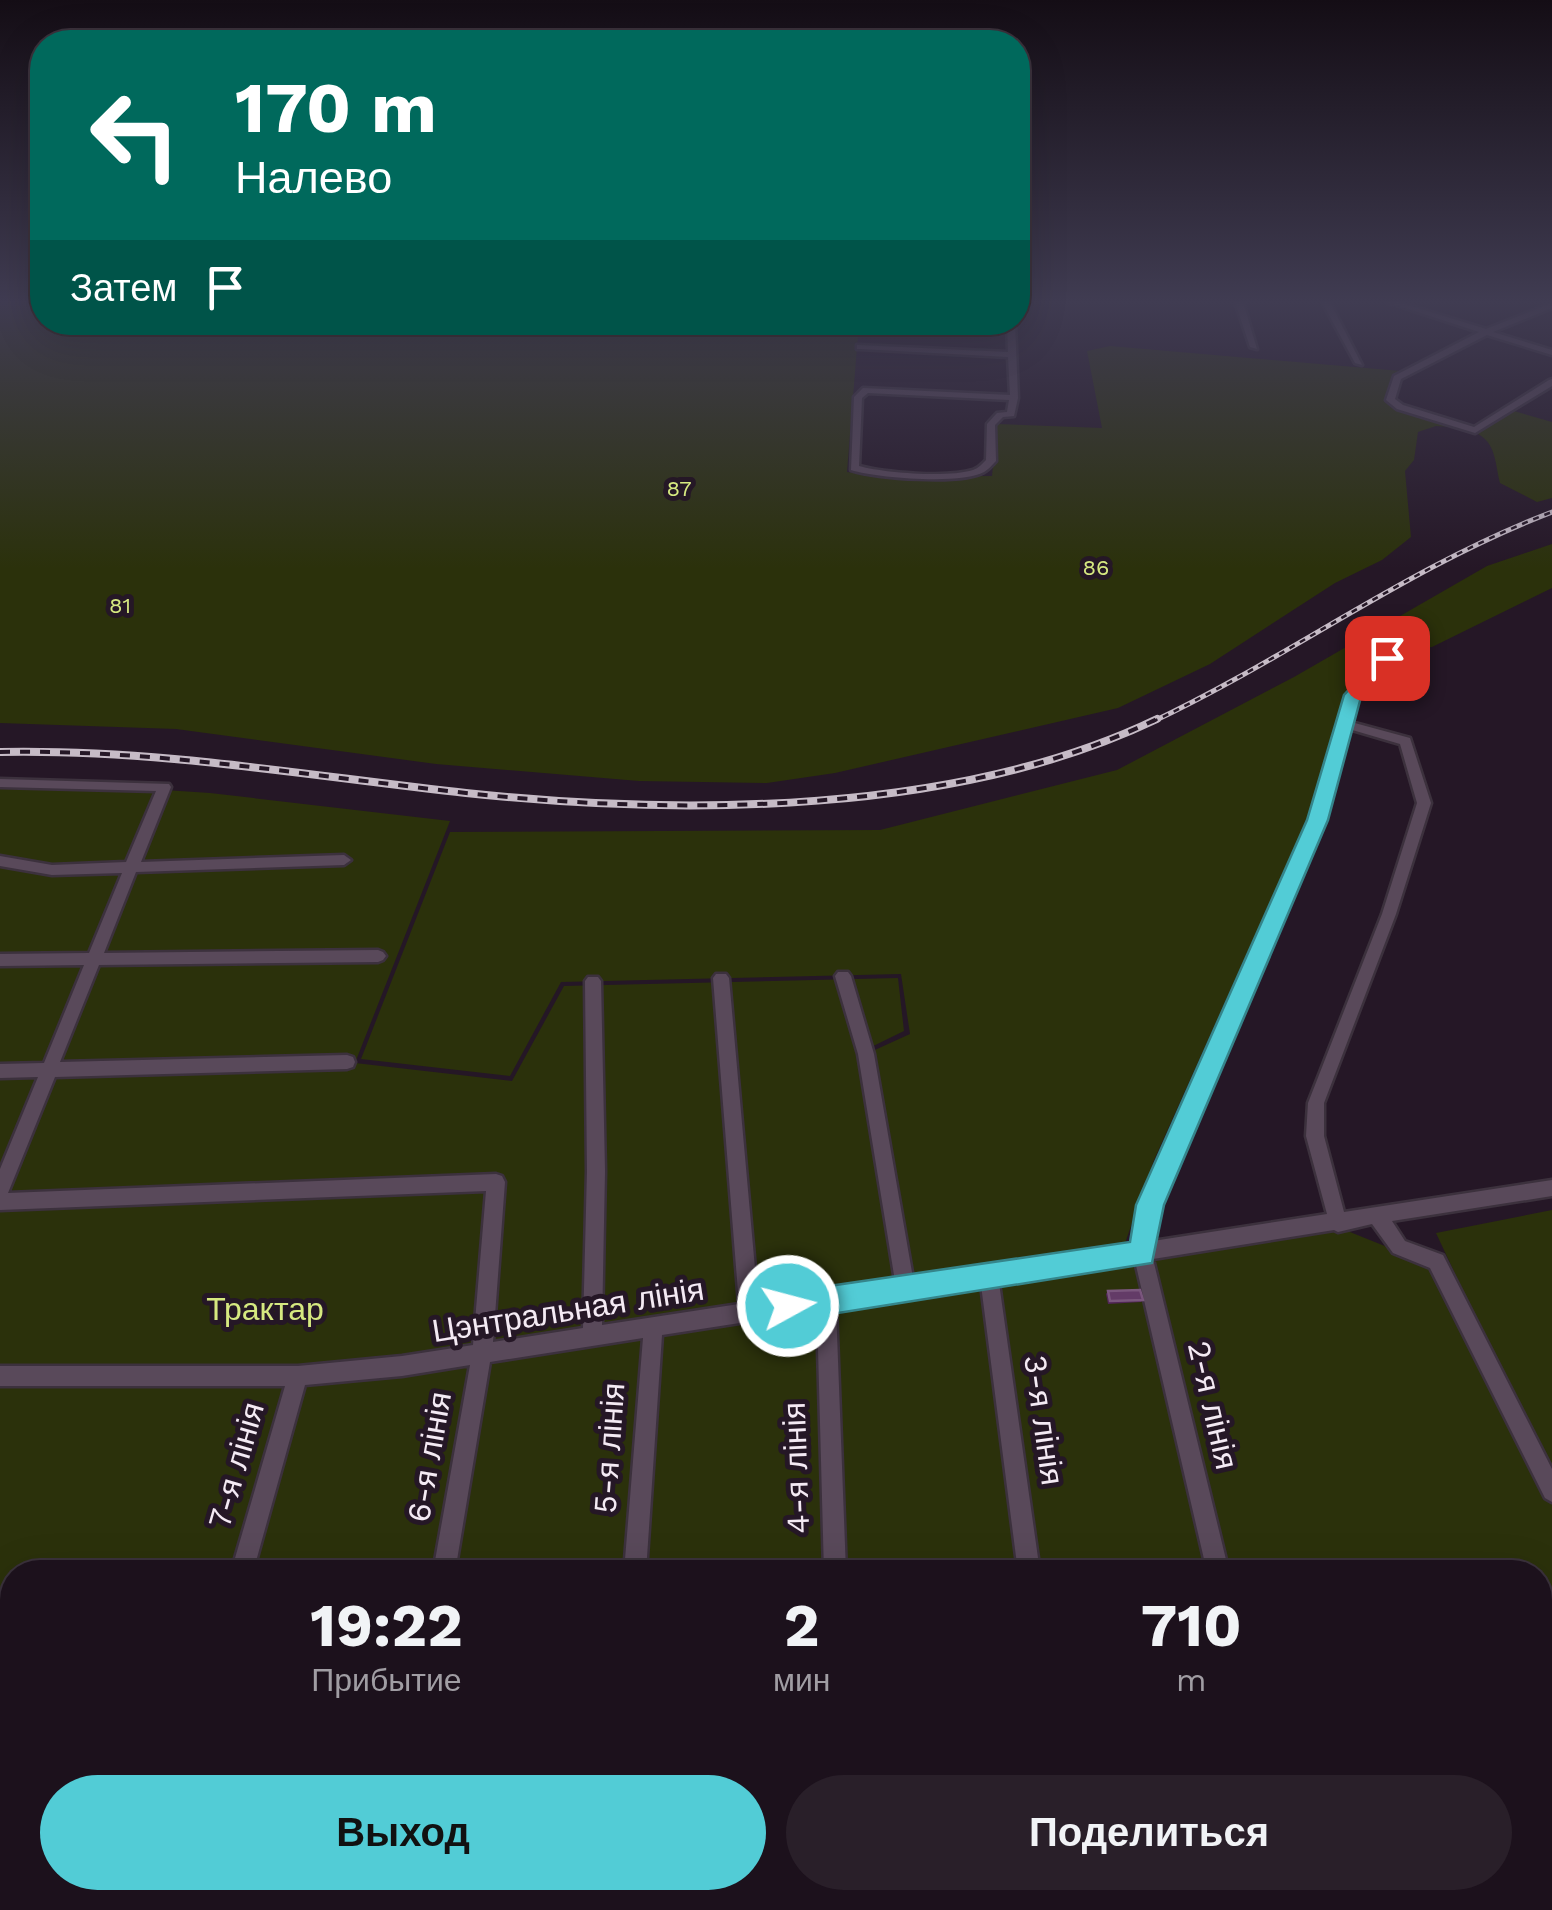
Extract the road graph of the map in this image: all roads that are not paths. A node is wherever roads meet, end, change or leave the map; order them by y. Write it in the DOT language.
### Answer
graph roads {
  1 [pos="864,391"];
  2 [pos="886,391"];
  3 [pos="1014,391"];
  4 [pos="1393,391"];
  5 [pos="1537,391"];
  6 [pos="991,397"];
  7 [pos="1014,398"];
  8 [pos="1000,415"];
  9 [pos="1387,658"];
  10 [pos="1345,724"];
  11 [pos="0,782"];
  12 [pos="344,860"];
  13 [pos="0,861"];
  14 [pos="134,869"];
  15 [pos="378,956"];
  16 [pos="95,957"];
  17 [pos="0,960"];
  18 [pos="842,976"];
  19 [pos="720,978"];
  20 [pos="593,982"];
  21 [pos="347,1062"];
  22 [pos="48,1070"];
  23 [pos="0,1071"];
  24 [pos="1552,1188"];
  25 [pos="0,1191"];
  26 [pos="0,1202"];
  27 [pos="1378,1216"];
  28 [pos="1338,1223"];
  29 [pos="1142,1254"];
  30 [pos="989,1276"];
  31 [pos="906,1290"];
  32 [pos="826,1302"];
  33 [pos="749,1311"];
  34 [pos="653,1328"];
  35 [pos="592,1337"];
  36 [pos="482,1354"];
  37 [pos="0,1376"];
  38 [pos="298,1376"];
  39 [pos="1552,1491"];
  40 [pos="245,1560"];
  41 [pos="446,1560"];
  42 [pos="637,1560"];
  43 [pos="835,1560"];
  44 [pos="1026,1560"];
  45 [pos="1215,1560"];
  1 -- 8 [label="street"];
  2 -- 6 [label="street"];
  3 -- 7 [label="street"];
  4 -- 5 [label="street"];
  6 -- 7 [label="street"];
  6 -- 8 [label="street"];
  7 -- 8 [label="street"];
  9 -- 10 [label="street"];
  10 -- 28 [label="street"];
  10 -- 29 [label="street"];
  11 -- 14 [label="street"];
  12 -- 14 [label="street"];
  13 -- 14 [label="street"];
  14 -- 16 [label="street"];
  15 -- 16 [label="street"];
  16 -- 17 [label="street"];
  16 -- 22 [label="street"];
  18 -- 31 [label="street"];
  19 -- 33 [label="street"];
  20 -- 35 [label="street"];
  21 -- 22 [label="street"];
  22 -- 23 [label="street"];
  22 -- 25 [label="street"];
  24 -- 27 [label="street, Цэнтральная лінія"];
  26 -- 36 [label="street, 6-я лінія"];
  27 -- 28 [label="street, Цэнтральная лінія"];
  27 -- 39 [label="street"];
  28 -- 29 [label="street, Цэнтральная лінія"];
  29 -- 30 [label="street, Цэнтральная лінія"];
  29 -- 45 [label="street, 2-я лінія"];
  30 -- 31 [label="street, Цэнтральная лінія"];
  30 -- 44 [label="street, 3-я лінія"];
  31 -- 32 [label="street, Цэнтральная лінія"];
  32 -- 33 [label="street, Цэнтральная лінія"];
  32 -- 43 [label="street, 4-я лінія"];
  33 -- 34 [label="street, Цэнтральная лінія"];
  34 -- 35 [label="street, Цэнтральная лінія"];
  34 -- 42 [label="street, 5-я лінія"];
  35 -- 36 [label="street, Цэнтральная лінія"];
  36 -- 38 [label="street, Цэнтральная лінія"];
  36 -- 41 [label="street, 6-я лінія"];
  37 -- 38 [label="street, Цэнтральная лінія"];
  38 -- 40 [label="street, 7-я лінія"];
}
